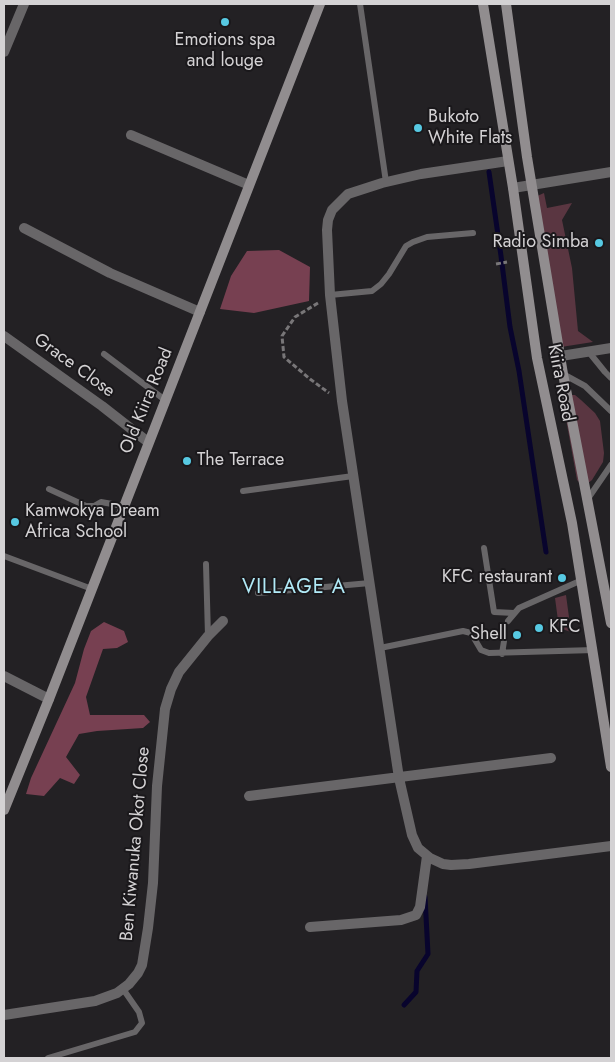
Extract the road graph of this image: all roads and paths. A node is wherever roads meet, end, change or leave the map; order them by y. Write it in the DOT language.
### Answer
graph roads {
  1 [pos="24,4"];
  2 [pos="320,4"];
  3 [pos="360,4"];
  4 [pos="483,4"];
  5 [pos="506,4"];
  6 [pos="7,38"];
  7 [pos="4,52"];
  8 [pos="131,135"];
  9 [pos="508,161"];
  10 [pos="611,172"];
  11 [pos="386,182"];
  12 [pos="249,185"];
  13 [pos="531,185"];
  14 [pos="513,188"];
  15 [pos="24,228"];
  16 [pos="474,233"];
  17 [pos="507,262"];
  18 [pos="496,264"];
  19 [pos="330,295"];
  20 [pos="200,312"];
  21 [pos="4,336"];
  22 [pos="611,348"];
  23 [pos="588,351"];
  24 [pos="104,354"];
  25 [pos="560,356"];
  26 [pos="563,374"];
  27 [pos="611,378"];
  28 [pos="165,400"];
  29 [pos="342,401"];
  30 [pos="611,411"];
  31 [pos="148,442"];
  32 [pos="611,465"];
  33 [pos="354,476"];
  34 [pos="49,489"];
  35 [pos="243,491"];
  36 [pos="587,500"];
  37 [pos="123,506"];
  38 [pos="484,548"];
  39 [pos="4,556"];
  40 [pos="206,564"];
  41 [pos="582,580"];
  42 [pos="370,583"];
  43 [pos="92,589"];
  44 [pos="258,594"];
  45 [pos="514,613"];
  46 [pos="223,621"];
  47 [pos="508,621"];
  48 [pos="611,623"];
  49 [pos="208,636"];
  50 [pos="504,641"];
  51 [pos="380,648"];
  52 [pos="594,650"];
  53 [pos="502,654"];
  54 [pos="4,676"];
  55 [pos="49,699"];
  56 [pos="551,758"];
  57 [pos="611,767"];
  58 [pos="399,778"];
  59 [pos="249,796"];
  60 [pos="4,810"];
  61 [pos="611,846"];
  62 [pos="427,856"];
  63 [pos="310,927"];
  64 [pos="123,989"];
  65 [pos="4,1014"];
  66 [pos="48,1058"];
  1 -- 6 [label="street"];
  2 -- 12 [label="main road, Old Kiira Road"];
  3 -- 11 [label="lane"];
  4 -- 9 [label="main road, Kiira Road"];
  5 -- 13 [label="main road, Kiira Road"];
  6 -- 7 [label="street"];
  8 -- 12 [label="street"];
  9 -- 11 [label="street"];
  9 -- 14 [label="main road, Kiira Road"];
  10 -- 13 [label="street"];
  11 -- 19 [label="street"];
  12 -- 20 [label="main road, Old Kiira Road"];
  13 -- 14 [label="street"];
  13 -- 25 [label="main road, Kiira Road"];
  14 -- 41 [label="main road, Kiira Road"];
  15 -- 20 [label="street"];
  16 -- 19 [label="lane"];
  17 -- 18 [label="path"];
  19 -- 29 [label="street"];
  19 -- 29 [label="path"];
  20 -- 28 [label="main road, Old Kiira Road"];
  21 -- 31 [label="street, Grace Close"];
  22 -- 23 [label="street"];
  23 -- 25 [label="street"];
  23 -- 27 [label="lane"];
  24 -- 28 [label="lane"];
  25 -- 26 [label="main road, Kiira Road"];
  26 -- 30 [label="lane"];
  26 -- 36 [label="main road, Kiira Road"];
  28 -- 31 [label="main road, Old Kiira Road"];
  29 -- 33 [label="street"];
  31 -- 37 [label="main road, Old Kiira Road"];
  32 -- 36 [label="lane"];
  33 -- 35 [label="lane"];
  33 -- 42 [label="street"];
  34 -- 37 [label="lane"];
  36 -- 48 [label="main road, Kiira Road"];
  37 -- 43 [label="main road, Old Kiira Road"];
  38 -- 45 [label="lane"];
  39 -- 43 [label="lane"];
  40 -- 49 [label="lane"];
  41 -- 45 [label="lane"];
  41 -- 52 [label="main road, Kiira Road"];
  42 -- 44 [label="lane"];
  42 -- 51 [label="street"];
  43 -- 55 [label="main road, Old Kiira Road"];
  45 -- 47 [label="lane"];
  46 -- 49 [label="street, Ben Kiwanuka Okot Close"];
  49 -- 64 [label="street, Ben Kiwanuka Okot Close"];
  50 -- 53 [label="lane"];
  51 -- 53 [label="lane"];
  51 -- 58 [label="street"];
  52 -- 53 [label="lane"];
  52 -- 57 [label="main road, Kiira Road"];
  54 -- 55 [label="street"];
  55 -- 60 [label="main road, Old Kiira Road"];
  56 -- 58 [label="street"];
  58 -- 59 [label="street"];
  58 -- 62 [label="street"];
  61 -- 62 [label="street"];
  62 -- 63 [label="street"];
  64 -- 65 [label="street, Ben Kiwanuka Okot Close"];
  64 -- 66 [label="lane"];
}
